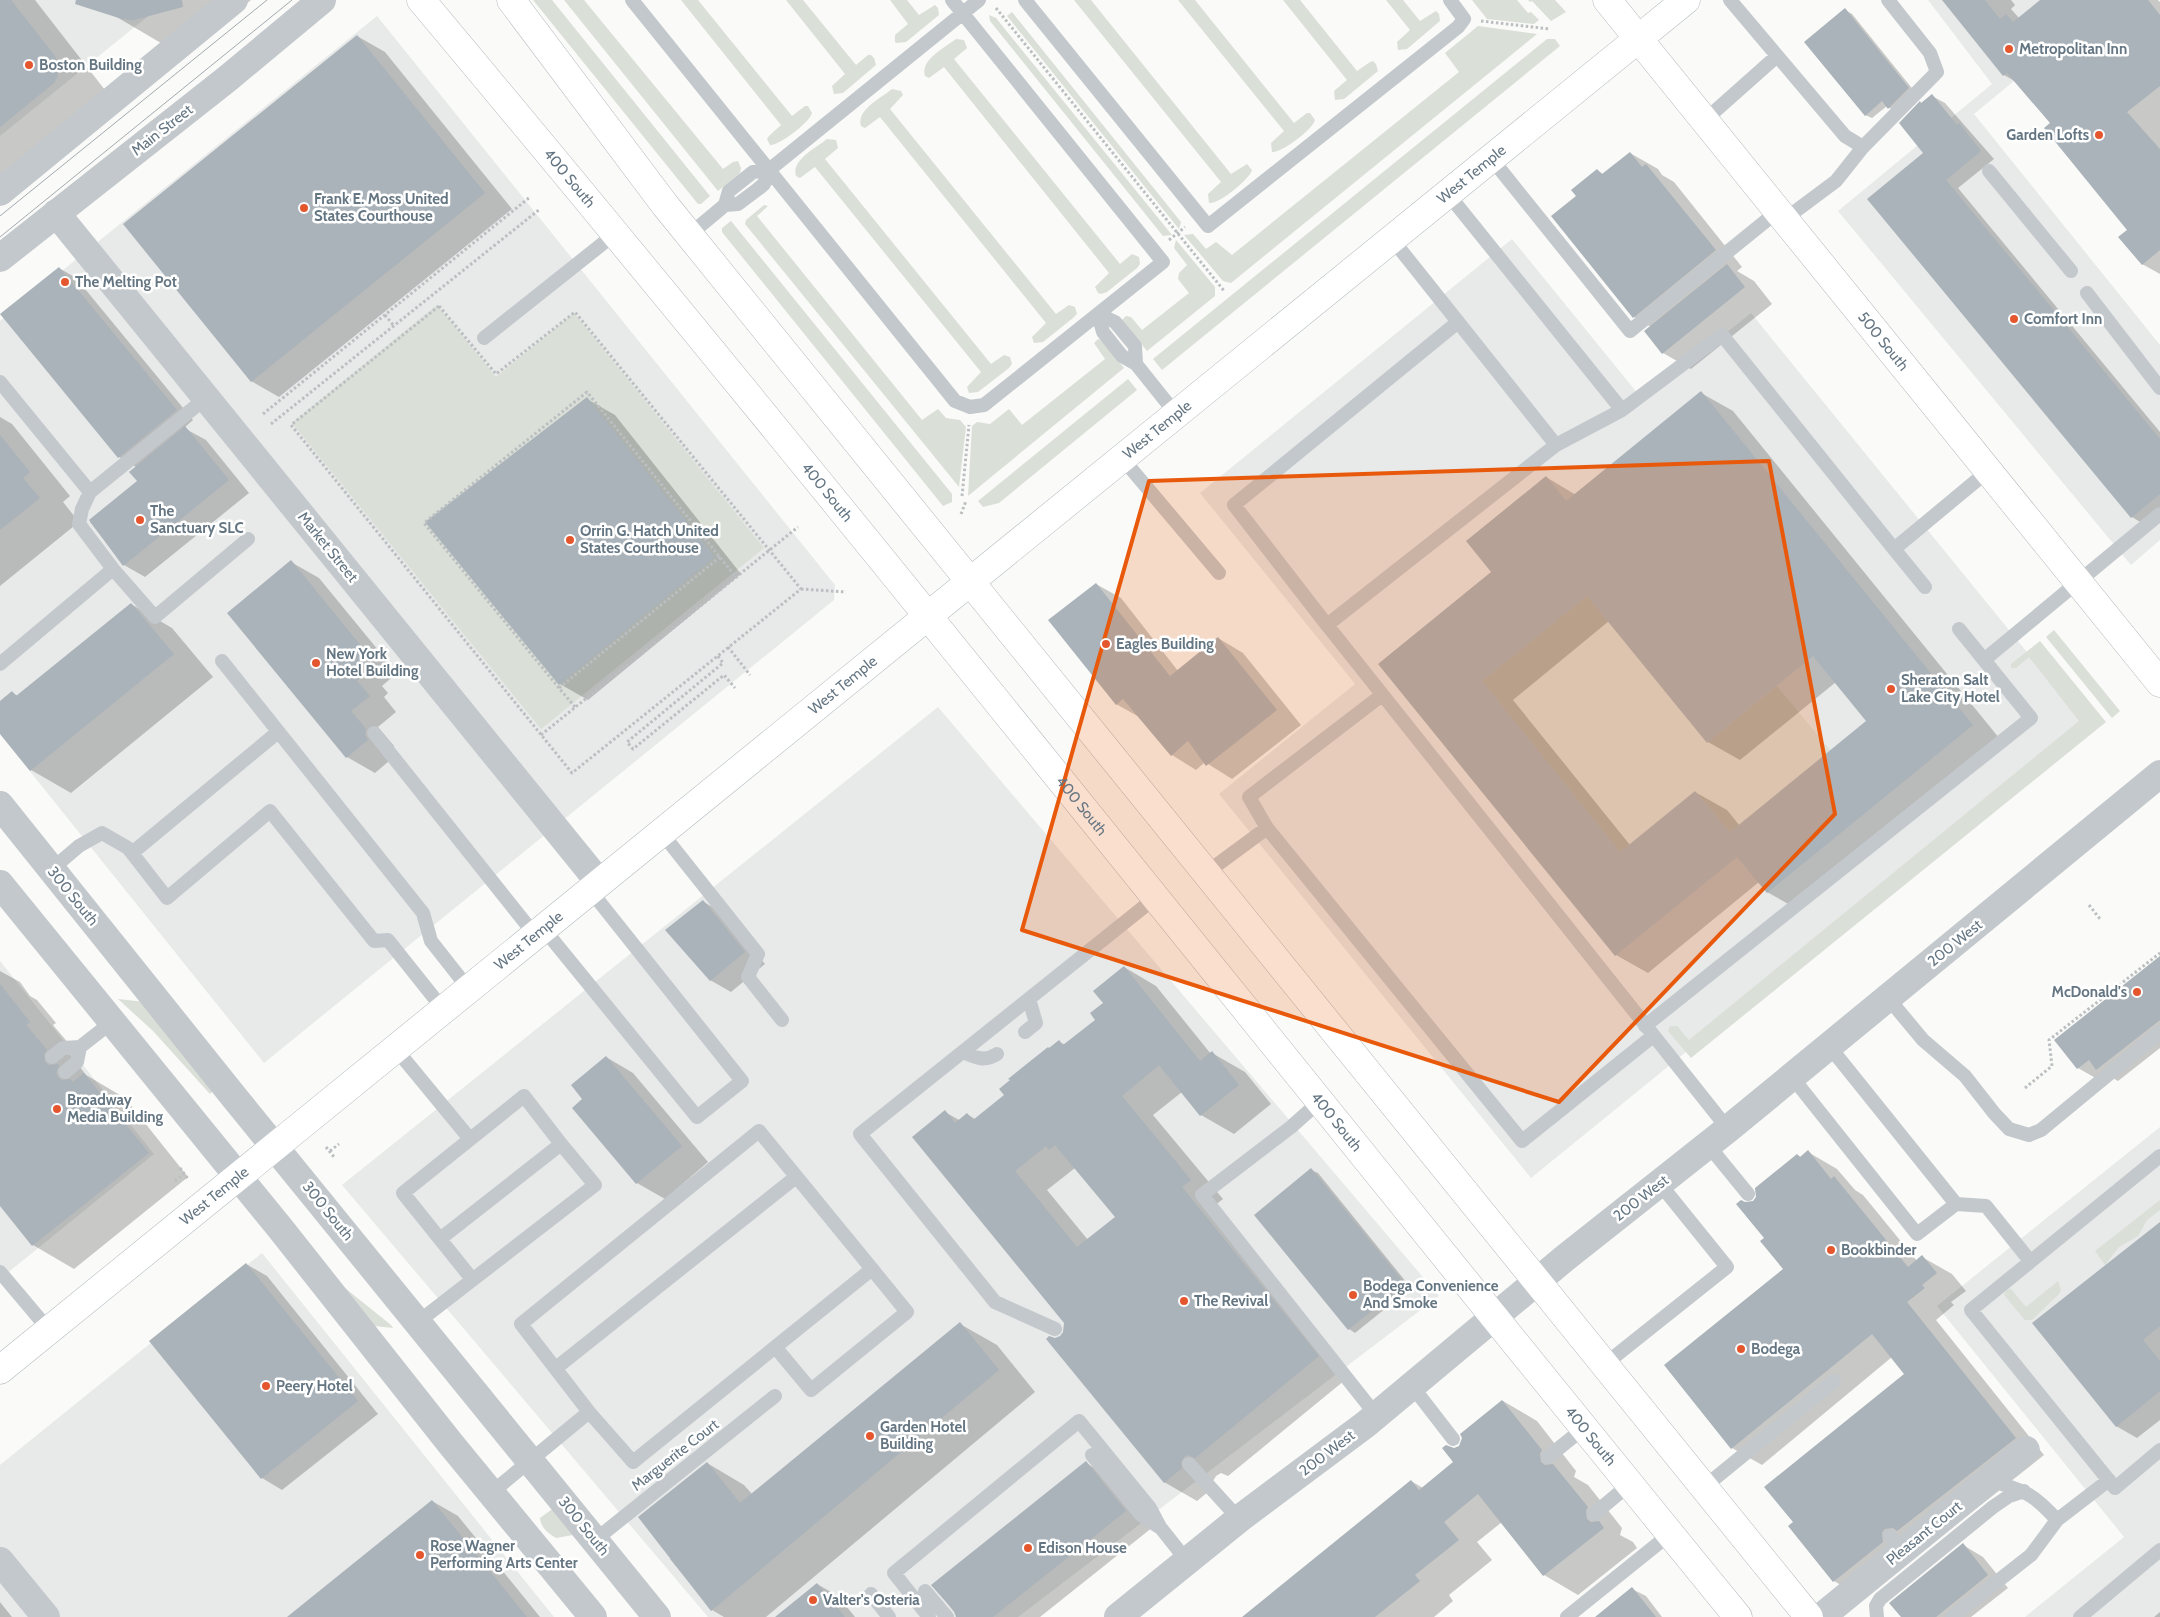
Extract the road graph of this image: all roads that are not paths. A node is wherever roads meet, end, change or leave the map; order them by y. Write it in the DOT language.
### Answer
graph roads {
  1 [pos="234,0"];
  2 [pos="322,0"];
  3 [pos="421,0"];
  4 [pos="511,0"];
  5 [pos="632,0"];
  6 [pos="952,0"];
  7 [pos="978,0"];
  8 [pos="1026,0"];
  9 [pos="1450,0"];
  10 [pos="1607,0"];
  11 [pos="1686,0"];
  12 [pos="1730,0"];
  13 [pos="1888,0"];
  14 [pos="963,13"];
  15 [pos="1638,39"];
  16 [pos="1777,56"];
  17 [pos="1705,120"];
  18 [pos="1863,147"];
  19 [pos="1491,158"];
  20 [pos="769,170"];
  21 [pos="1989,171"];
  22 [pos="0,192"];
  23 [pos="1448,194"];
  24 [pos="56,213"];
  25 [pos="1782,215"];
  26 [pos="616,233"];
  27 [pos="689,235"];
  28 [pos="1392,240"];
  29 [pos="0,258"];
  30 [pos="2071,271"];
  31 [pos="2087,293"];
  32 [pos="1098,314"];
  33 [pos="1458,322"];
  34 [pos="484,338"];
  35 [pos="0,382"];
  36 [pos="2160,388"];
  37 [pos="206,398"];
  38 [pos="1622,410"];
  39 [pos="1176,414"];
  40 [pos="1556,445"];
  41 [pos="1122,458"];
  42 [pos="1988,471"];
  43 [pos="90,492"];
  44 [pos="2160,514"];
  45 [pos="248,539"];
  46 [pos="1894,549"];
  47 [pos="113,569"];
  48 [pos="1219,573"];
  49 [pos="2078,581"];
  50 [pos="970,582"];
  51 [pos="1925,587"];
  52 [pos="927,616"];
  53 [pos="1326,625"];
  54 [pos="1959,629"];
  55 [pos="1984,660"];
  56 [pos="222,662"];
  57 [pos="0,664"];
  58 [pos="2160,683"];
  59 [pos="1382,695"];
  60 [pos="278,732"];
  61 [pos="374,733"];
  62 [pos="2160,774"];
  63 [pos="5,821"];
  64 [pos="1267,828"];
  65 [pos="661,832"];
  66 [pos="132,854"];
  67 [pos="52,869"];
  68 [pos="1206,872"];
  69 [pos="0,884"];
  70 [pos="595,886"];
  71 [pos="1155,898"];
  72 [pos="539,931"];
  73 [pos="468,988"];
  74 [pos="1888,998"];
  75 [pos="1029,999"];
  76 [pos="443,1009"];
  77 [pos="782,1020"];
  78 [pos="112,1022"];
  79 [pos="1649,1031"];
  80 [pos="1025,1032"];
  81 [pos="2160,1032"];
  82 [pos="1829,1046"];
  83 [pos="80,1047"];
  84 [pos="395,1048"];
  85 [pos="963,1052"];
  86 [pos="998,1054"];
  87 [pos="52,1057"];
  88 [pos="65,1072"];
  89 [pos="1792,1077"];
  90 [pos="1319,1102"];
  91 [pos="1718,1137"];
  92 [pos="470,1140"];
  93 [pos="561,1144"];
  94 [pos="274,1146"];
  95 [pos="2160,1156"];
  96 [pos="237,1177"];
  97 [pos="796,1177"];
  98 [pos="1660,1184"];
  99 [pos="1748,1194"];
  100 [pos="1956,1204"];
  101 [pos="440,1239"];
  102 [pos="2030,1261"];
  103 [pos="872,1269"];
  104 [pos="0,1272"];
  105 [pos="472,1279"];
  106 [pos="1537,1281"];
  107 [pos="1494,1318"];
  108 [pos="418,1322"];
  109 [pos="49,1330"];
  110 [pos="1055,1330"];
  111 [pos="776,1348"];
  112 [pos="1604,1365"];
  113 [pos="556,1368"];
  114 [pos="0,1370"];
  115 [pos="1834,1381"];
  116 [pos="1412,1386"];
  117 [pos="775,1396"];
  118 [pos="589,1412"];
  119 [pos="1376,1415"];
  120 [pos="1584,1428"];
  121 [pos="1453,1439"];
  122 [pos="2026,1450"];
  123 [pos="2160,1450"];
  124 [pos="1092,1455"];
  125 [pos="1548,1457"];
  126 [pos="530,1460"];
  127 [pos="1189,1464"];
  128 [pos="1988,1480"];
  129 [pos="2109,1480"];
  130 [pos="1630,1484"];
  131 [pos="1702,1488"];
  132 [pos="2024,1491"];
  133 [pos="491,1492"];
  134 [pos="1594,1514"];
  135 [pos="1239,1519"];
  136 [pos="2057,1520"];
  137 [pos="1160,1528"];
  138 [pos="1670,1534"];
  139 [pos="595,1540"];
  140 [pos="2160,1550"];
  141 [pos="0,1560"];
  142 [pos="1187,1561"];
  143 [pos="925,1591"];
  144 [pos="871,1594"];
  145 [pos="46,1617"];
  146 [pos="593,1617"];
  147 [pos="657,1617"];
  148 [pos="889,1617"];
  149 [pos="929,1617"];
  150 [pos="946,1617"];
  151 [pos="1118,1617"];
  152 [pos="1567,1617"];
  153 [pos="1738,1617"];
  154 [pos="1809,1617"];
  155 [pos="1821,1617"];
  156 [pos="1877,1617"];
  157 [pos="1952,1617"];
  158 [pos="2080,1617"];
  1 -- 22 [label="street"];
  2 -- 24 [label="street, Main Street"];
  3 -- 26 [label="main road, 400 South"];
  4 -- 27 [label="main road"];
  5 -- 20 [label="lane"];
  6 -- 14 [label="lane"];
  7 -- 14 [label="lane"];
  8 -- 9 [label="lane"];
  10 -- 15 [label="main road, 500 South"];
  11 -- 15 [label="main road, West Temple"];
  12 -- 16 [label="lane"];
  13 -- 18 [label="lane"];
  14 -- 20 [label="lane"];
  14 -- 32 [label="lane"];
  15 -- 17 [label="main road, 500 South"];
  15 -- 19 [label="main road, West Temple"];
  16 -- 17 [label="lane"];
  16 -- 18 [label="lane"];
  17 -- 25 [label="main road, 500 South"];
  18 -- 25 [label="lane"];
  19 -- 23 [label="main road, West Temple"];
  19 -- 25 [label="lane"];
  20 -- 27 [label="lane"];
  20 -- 32 [label="lane"];
  21 -- 30 [label="lane"];
  23 -- 28 [label="main road, West Temple"];
  23 -- 38 [label="lane"];
  24 -- 29 [label="street, Main Street"];
  24 -- 37 [label="street, Market Street"];
  25 -- 42 [label="main road, 500 South"];
  26 -- 34 [label="lane"];
  26 -- 52 [label="main road, 400 South"];
  27 -- 50 [label="main road"];
  28 -- 33 [label="lane"];
  28 -- 39 [label="main road, West Temple"];
  31 -- 36 [label="lane"];
  32 -- 39 [label="lane"];
  33 -- 40 [label="lane"];
  33 -- 53 [label="lane"];
  35 -- 43 [label="lane"];
  37 -- 43 [label="lane"];
  37 -- 70 [label="street, Market Street"];
  38 -- 40 [label="lane"];
  38 -- 46 [label="lane"];
  39 -- 41 [label="main road, West Temple"];
  40 -- 53 [label="lane"];
  41 -- 48 [label="lane"];
  41 -- 50 [label="main road, West Temple"];
  42 -- 46 [label="lane"];
  42 -- 49 [label="main road, 500 South"];
  43 -- 47 [label="lane"];
  44 -- 49 [label="lane"];
  45 -- 47 [label="lane"];
  46 -- 51 [label="lane"];
  47 -- 57 [label="lane"];
  49 -- 55 [label="lane"];
  49 -- 58 [label="main road, 500 South"];
  50 -- 52 [label="main road, West Temple"];
  50 -- 68 [label="main road"];
  52 -- 65 [label="main road, West Temple"];
  52 -- 71 [label="main road, 400 South"];
  53 -- 59 [label="lane"];
  54 -- 55 [label="lane"];
  55 -- 79 [label="lane"];
  56 -- 60 [label="lane"];
  59 -- 64 [label="lane"];
  59 -- 79 [label="lane"];
  60 -- 66 [label="lane"];
  60 -- 73 [label="lane"];
  61 -- 72 [label="lane"];
  62 -- 74 [label="street, 200 West"];
  63 -- 67 [label="street, 300 South"];
  64 -- 68 [label="lane"];
  64 -- 79 [label="lane"];
  65 -- 70 [label="main road, West Temple"];
  65 -- 77 [label="lane"];
  66 -- 67 [label="lane"];
  66 -- 76 [label="lane"];
  67 -- 94 [label="street, 300 South"];
  68 -- 106 [label="main road"];
  69 -- 78 [label="street"];
  70 -- 72 [label="main road, West Temple"];
  70 -- 72 [label="lane"];
  71 -- 75 [label="lane"];
  71 -- 90 [label="main road, 400 South"];
  72 -- 73 [label="main road, West Temple"];
  73 -- 76 [label="main road, West Temple"];
  74 -- 81 [label="lane"];
  74 -- 82 [label="street, 200 West"];
  75 -- 80 [label="lane"];
  75 -- 85 [label="lane"];
  76 -- 84 [label="main road, West Temple"];
  78 -- 83 [label="lane"];
  78 -- 96 [label="street"];
  79 -- 91 [label="lane"];
  82 -- 89 [label="street, 200 West"];
  82 -- 100 [label="lane"];
  83 -- 87 [label="lane"];
  83 -- 88 [label="lane"];
  84 -- 92 [label="lane"];
  84 -- 94 [label="main road, West Temple"];
  85 -- 86 [label="lane"];
  85 -- 110 [label="lane"];
  89 -- 91 [label="street, 200 West"];
  89 -- 100 [label="lane"];
  90 -- 107 [label="main road, 400 South"];
  90 -- 119 [label="lane"];
  91 -- 98 [label="street, 200 West"];
  91 -- 99 [label="lane"];
  92 -- 93 [label="lane"];
  92 -- 101 [label="lane"];
  93 -- 101 [label="lane"];
  93 -- 105 [label="lane"];
  94 -- 96 [label="main road, West Temple"];
  94 -- 108 [label="street, 300 South"];
  95 -- 102 [label="lane"];
  96 -- 109 [label="main road, West Temple"];
  96 -- 133 [label="street"];
  97 -- 103 [label="lane"];
  97 -- 113 [label="lane"];
  97 -- 113 [label="lane"];
  98 -- 106 [label="street, 200 West"];
  98 -- 112 [label="lane"];
  100 -- 102 [label="lane"];
  101 -- 105 [label="lane"];
  102 -- 129 [label="lane"];
  103 -- 111 [label="lane"];
  103 -- 111 [label="lane"];
  104 -- 109 [label="lane"];
  105 -- 108 [label="lane"];
  106 -- 107 [label="street, 200 West"];
  106 -- 112 [label="main road"];
  107 -- 116 [label="street, 200 West"];
  107 -- 120 [label="main road, 400 South"];
  108 -- 126 [label="street, 300 South"];
  109 -- 114 [label="main road, West Temple"];
  111 -- 118 [label="lane"];
  112 -- 131 [label="main road"];
  113 -- 118 [label="lane"];
  115 -- 131 [label="lane"];
  116 -- 119 [label="street, 200 West"];
  116 -- 121 [label="lane"];
  117 -- 139 [label="lane, Marguerite Court"];
  118 -- 126 [label="lane"];
  119 -- 135 [label="street, 200 West"];
  120 -- 125 [label="lane"];
  120 -- 130 [label="main road, 400 South"];
  122 -- 128 [label="street, Pleasant Court"];
  123 -- 129 [label="lane"];
  124 -- 137 [label="lane"];
  126 -- 133 [label="lane"];
  126 -- 139 [label="street, 300 South"];
  127 -- 135 [label="lane"];
  128 -- 132 [label="lane"];
  128 -- 155 [label="street, Pleasant Court"];
  129 -- 136 [label="lane"];
  130 -- 134 [label="lane"];
  130 -- 138 [label="main road, 400 South"];
  131 -- 154 [label="main road"];
  132 -- 136 [label="lane"];
  132 -- 156 [label="lane"];
  133 -- 146 [label="street"];
  135 -- 142 [label="street, 200 West"];
  136 -- 157 [label="lane"];
  137 -- 142 [label="lane"];
  137 -- 149 [label="lane"];
  138 -- 152 [label="lane"];
  138 -- 153 [label="main road, 400 South"];
  139 -- 147 [label="street, 300 South"];
  140 -- 158 [label="lane"];
  141 -- 145 [label="street"];
  142 -- 151 [label="street, 200 West"];
  143 -- 150 [label="lane"];
  144 -- 148 [label="lane"];
}
